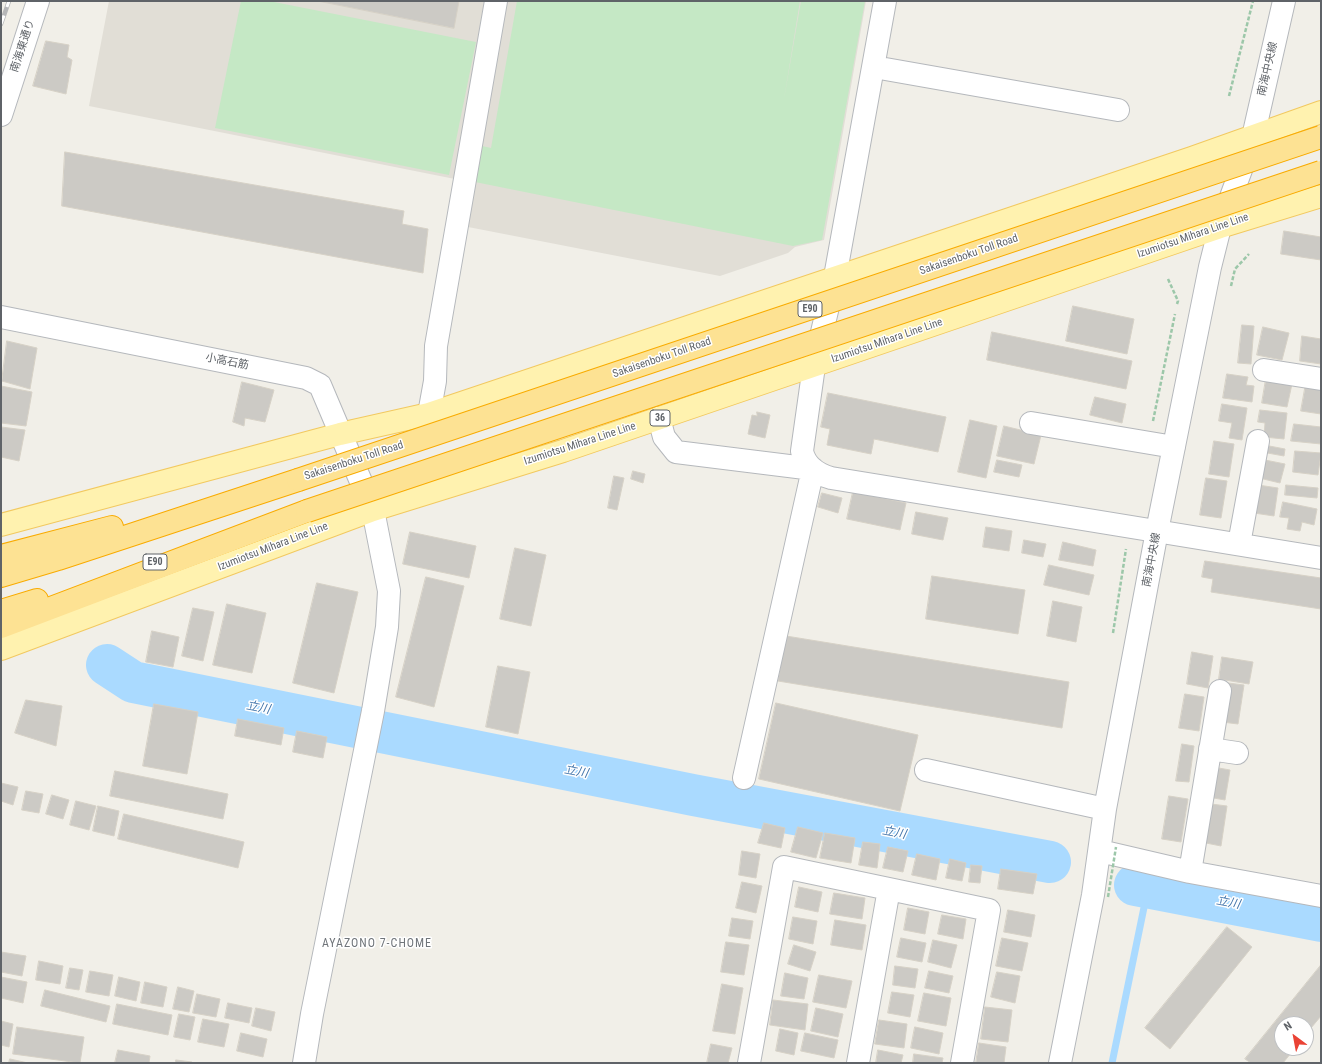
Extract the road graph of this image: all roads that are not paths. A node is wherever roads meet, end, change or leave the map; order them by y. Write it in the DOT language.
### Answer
graph roads {
  1 [pos="38,1"];
  2 [pos="496,1"];
  3 [pos="886,1"];
  4 [pos="1284,1"];
  5 [pos="874,67"];
  6 [pos="1118,110"];
  7 [pos="1321,112"];
  8 [pos="1,115"];
  9 [pos="1253,137"];
  10 [pos="1321,138"];
  11 [pos="1321,172"];
  12 [pos="1321,196"];
  13 [pos="1220,227"];
  14 [pos="835,277"];
  15 [pos="1,317"];
  16 [pos="814,366"];
  17 [pos="1264,370"];
  18 [pos="1321,379"];
  19 [pos="429,414"];
  20 [pos="659,418"];
  21 [pos="1031,423"];
  22 [pos="340,434"];
  23 [pos="1258,441"];
  24 [pos="1174,447"];
  25 [pos="814,469"];
  26 [pos="298,480"];
  27 [pos="373,510"];
  28 [pos="307,511"];
  29 [pos="1,525"];
  30 [pos="1157,531"];
  31 [pos="1239,544"];
  32 [pos="1,556"];
  33 [pos="1321,558"];
  34 [pos="1,576"];
  35 [pos="1,611"];
  36 [pos="1,628"];
  37 [pos="1,649"];
  38 [pos="1220,691"];
  39 [pos="1210,749"];
  40 [pos="1237,753"];
  41 [pos="926,770"];
  42 [pos="744,778"];
  43 [pos="1105,809"];
  44 [pos="1105,852"];
  45 [pos="1190,872"];
  46 [pos="889,889"];
  47 [pos="1321,896"];
  48 [pos="304,1063"];
  49 [pos="749,1063"];
  50 [pos="858,1063"];
  51 [pos="962,1063"];
  52 [pos="1060,1063"];
  1 -- 8 [label="street, 南海東通り"];
  2 -- 19 [label="street"];
  3 -- 5 [label="street"];
  4 -- 9 [label="street, 南海中央線"];
  5 -- 6 [label="street"];
  5 -- 14 [label="street"];
  7 -- 9 [label="main road"];
  9 -- 13 [label="street, 南海中央線"];
  9 -- 14 [label="main road"];
  10 -- 26 [label="highway, Sakaisenboku Toll Road / E90, bridge"];
  11 -- 28 [label="highway, E90, bridge"];
  12 -- 13 [label="main road, Izumiotsu Mihara Line Line / 36"];
  13 -- 16 [label="main road, Izumiotsu Mihara Line Line / 36"];
  13 -- 24 [label="street, 南海中央線"];
  14 -- 16 [label="street"];
  14 -- 19 [label="main road"];
  15 -- 22 [label="street, 小高石筋"];
  16 -- 20 [label="main road, Izumiotsu Mihara Line Line / 36"];
  16 -- 25 [label="street"];
  17 -- 18 [label="street"];
  19 -- 22 [label="main road"];
  20 -- 25 [label="street"];
  20 -- 27 [label="main road, Izumiotsu Mihara Line Line / 36"];
  21 -- 24 [label="street"];
  22 -- 27 [label="street, 小高石筋"];
  22 -- 29 [label="main road"];
  23 -- 31 [label="street"];
  24 -- 30 [label="street, 南海中央線"];
  25 -- 30 [label="street"];
  25 -- 42 [label="street"];
  26 -- 32 [label="highway"];
  26 -- 34 [label="highway, Sakaisenboku Toll Road / E90"];
  27 -- 37 [label="main road, Izumiotsu Mihara Line Line / 36"];
  27 -- 48 [label="street, 小高石筋"];
  28 -- 35 [label="highway, E90"];
  28 -- 36 [label="highway"];
  30 -- 31 [label="street"];
  30 -- 43 [label="street, 南海中央線"];
  31 -- 33 [label="street"];
  38 -- 39 [label="street"];
  39 -- 40 [label="street"];
  39 -- 45 [label="street"];
  41 -- 43 [label="street"];
  43 -- 44 [label="street, 南海中央線"];
  44 -- 45 [label="street"];
  44 -- 52 [label="street, 南海中央線"];
  45 -- 47 [label="street"];
  46 -- 49 [label="street"];
  46 -- 50 [label="street"];
  46 -- 51 [label="street"];
}
